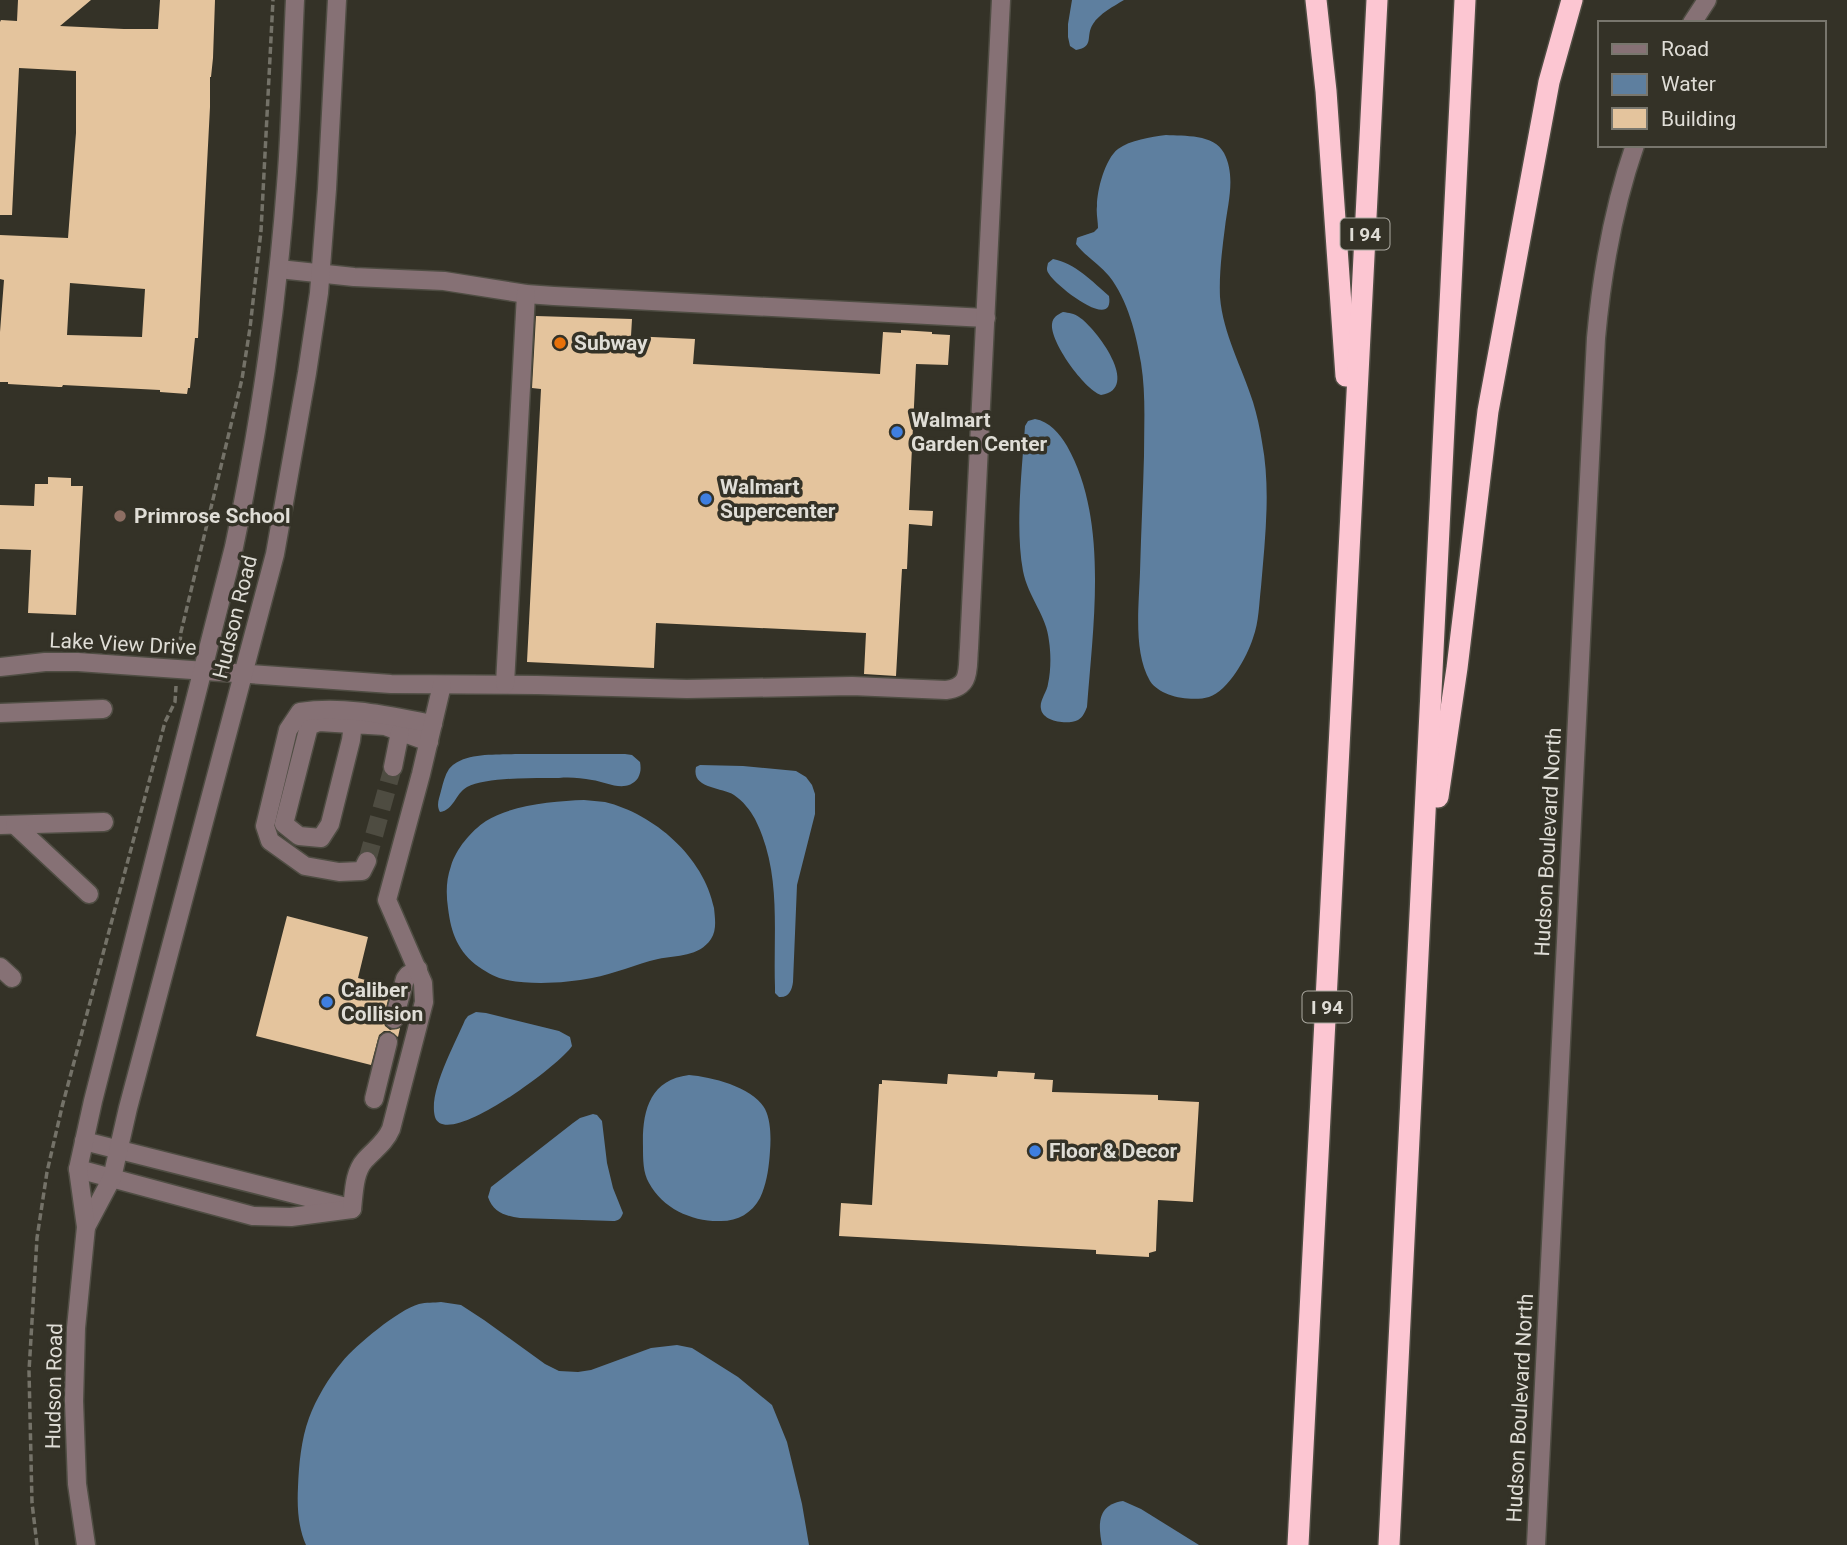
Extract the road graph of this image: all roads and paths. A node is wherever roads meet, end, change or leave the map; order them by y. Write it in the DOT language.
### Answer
graph roads {
  1 [pos="273,0"];
  2 [pos="295,0"];
  3 [pos="337,0"];
  4 [pos="1001,0"];
  5 [pos="1316,0"];
  6 [pos="1377,0"];
  7 [pos="1465,0"];
  8 [pos="1572,0"];
  9 [pos="1707,0"];
  10 [pos="1693,21"];
  11 [pos="1634,147"];
  12 [pos="279,269"];
  13 [pos="320,273"];
  14 [pos="526,294"];
  15 [pos="986,318"];
  16 [pos="1353,469"];
  17 [pos="181,632"];
  18 [pos="0,667"];
  19 [pos="203,671"];
  20 [pos="245,673"];
  21 [pos="505,684"];
  22 [pos="442,685"];
  23 [pos="103,709"];
  24 [pos="0,713"];
  25 [pos="433,724"];
  26 [pos="355,725"];
  27 [pos="399,737"];
  28 [pos="429,742"];
  29 [pos="393,767"];
  30 [pos="104,822"];
  31 [pos="7,825"];
  32 [pos="367,861"];
  33 [pos="89,894"];
  34 [pos="1420,921"];
  35 [pos="418,969"];
  36 [pos="394,1019"];
  37 [pos="388,1042"];
  38 [pos="374,1099"];
  39 [pos="84,1141"];
  40 [pos="118,1150"];
  41 [pos="78,1169"];
  42 [pos="112,1178"];
  43 [pos="352,1209"];
  44 [pos="86,1227"];
  45 [pos="86,1545"];
  46 [pos="1298,1545"];
  47 [pos="1389,1545"];
  48 [pos="1536,1545"];
  1 -- 17 [label="path"];
  2 -- 12 [label="street, Hudson Road"];
  3 -- 13 [label="street, Hudson Road"];
  4 -- 15 [label="street"];
  5 -- 16 [label="highway"];
  6 -- 16 [label="highway, I 94"];
  7 -- 34 [label="highway"];
  8 -- 34 [label="highway"];
  9 -- 10 [label="street"];
  11 -- 48 [label="street, Hudson Boulevard North"];
  12 -- 13 [label="street"];
  12 -- 19 [label="street, Hudson Road"];
  13 -- 14 [label="street"];
  13 -- 20 [label="street, Hudson Road"];
  14 -- 15 [label="street"];
  14 -- 21 [label="street"];
  15 -- 21 [label="street, Lake View Drive"];
  16 -- 46 [label="highway, I 94"];
  18 -- 19 [label="street, Lake View Drive"];
  19 -- 20 [label="street, Lake View Drive"];
  19 -- 39 [label="street, Hudson Road"];
  20 -- 22 [label="street, Lake View Drive"];
  20 -- 40 [label="street, Hudson Road"];
  21 -- 22 [label="street, Lake View Drive"];
  22 -- 25 [label="street"];
  23 -- 24 [label="street"];
  25 -- 26 [label="street"];
  25 -- 28 [label="street"];
  26 -- 26 [label="street"];
  26 -- 27 [label="street"];
  26 -- 32 [label="street"];
  27 -- 28 [label="street"];
  27 -- 29 [label="street"];
  28 -- 35 [label="street"];
  30 -- 31 [label="street"];
  31 -- 33 [label="street"];
  34 -- 47 [label="highway"];
  35 -- 36 [label="street"];
  35 -- 43 [label="street"];
  37 -- 38 [label="street"];
  39 -- 40 [label="street"];
  39 -- 41 [label="street, Hudson Road"];
  40 -- 42 [label="street, Hudson Road"];
  40 -- 43 [label="street"];
  41 -- 42 [label="street"];
  41 -- 44 [label="street, Hudson Road"];
  42 -- 43 [label="street"];
  42 -- 44 [label="street, Hudson Road"];
  44 -- 45 [label="street, Hudson Road"];
}
